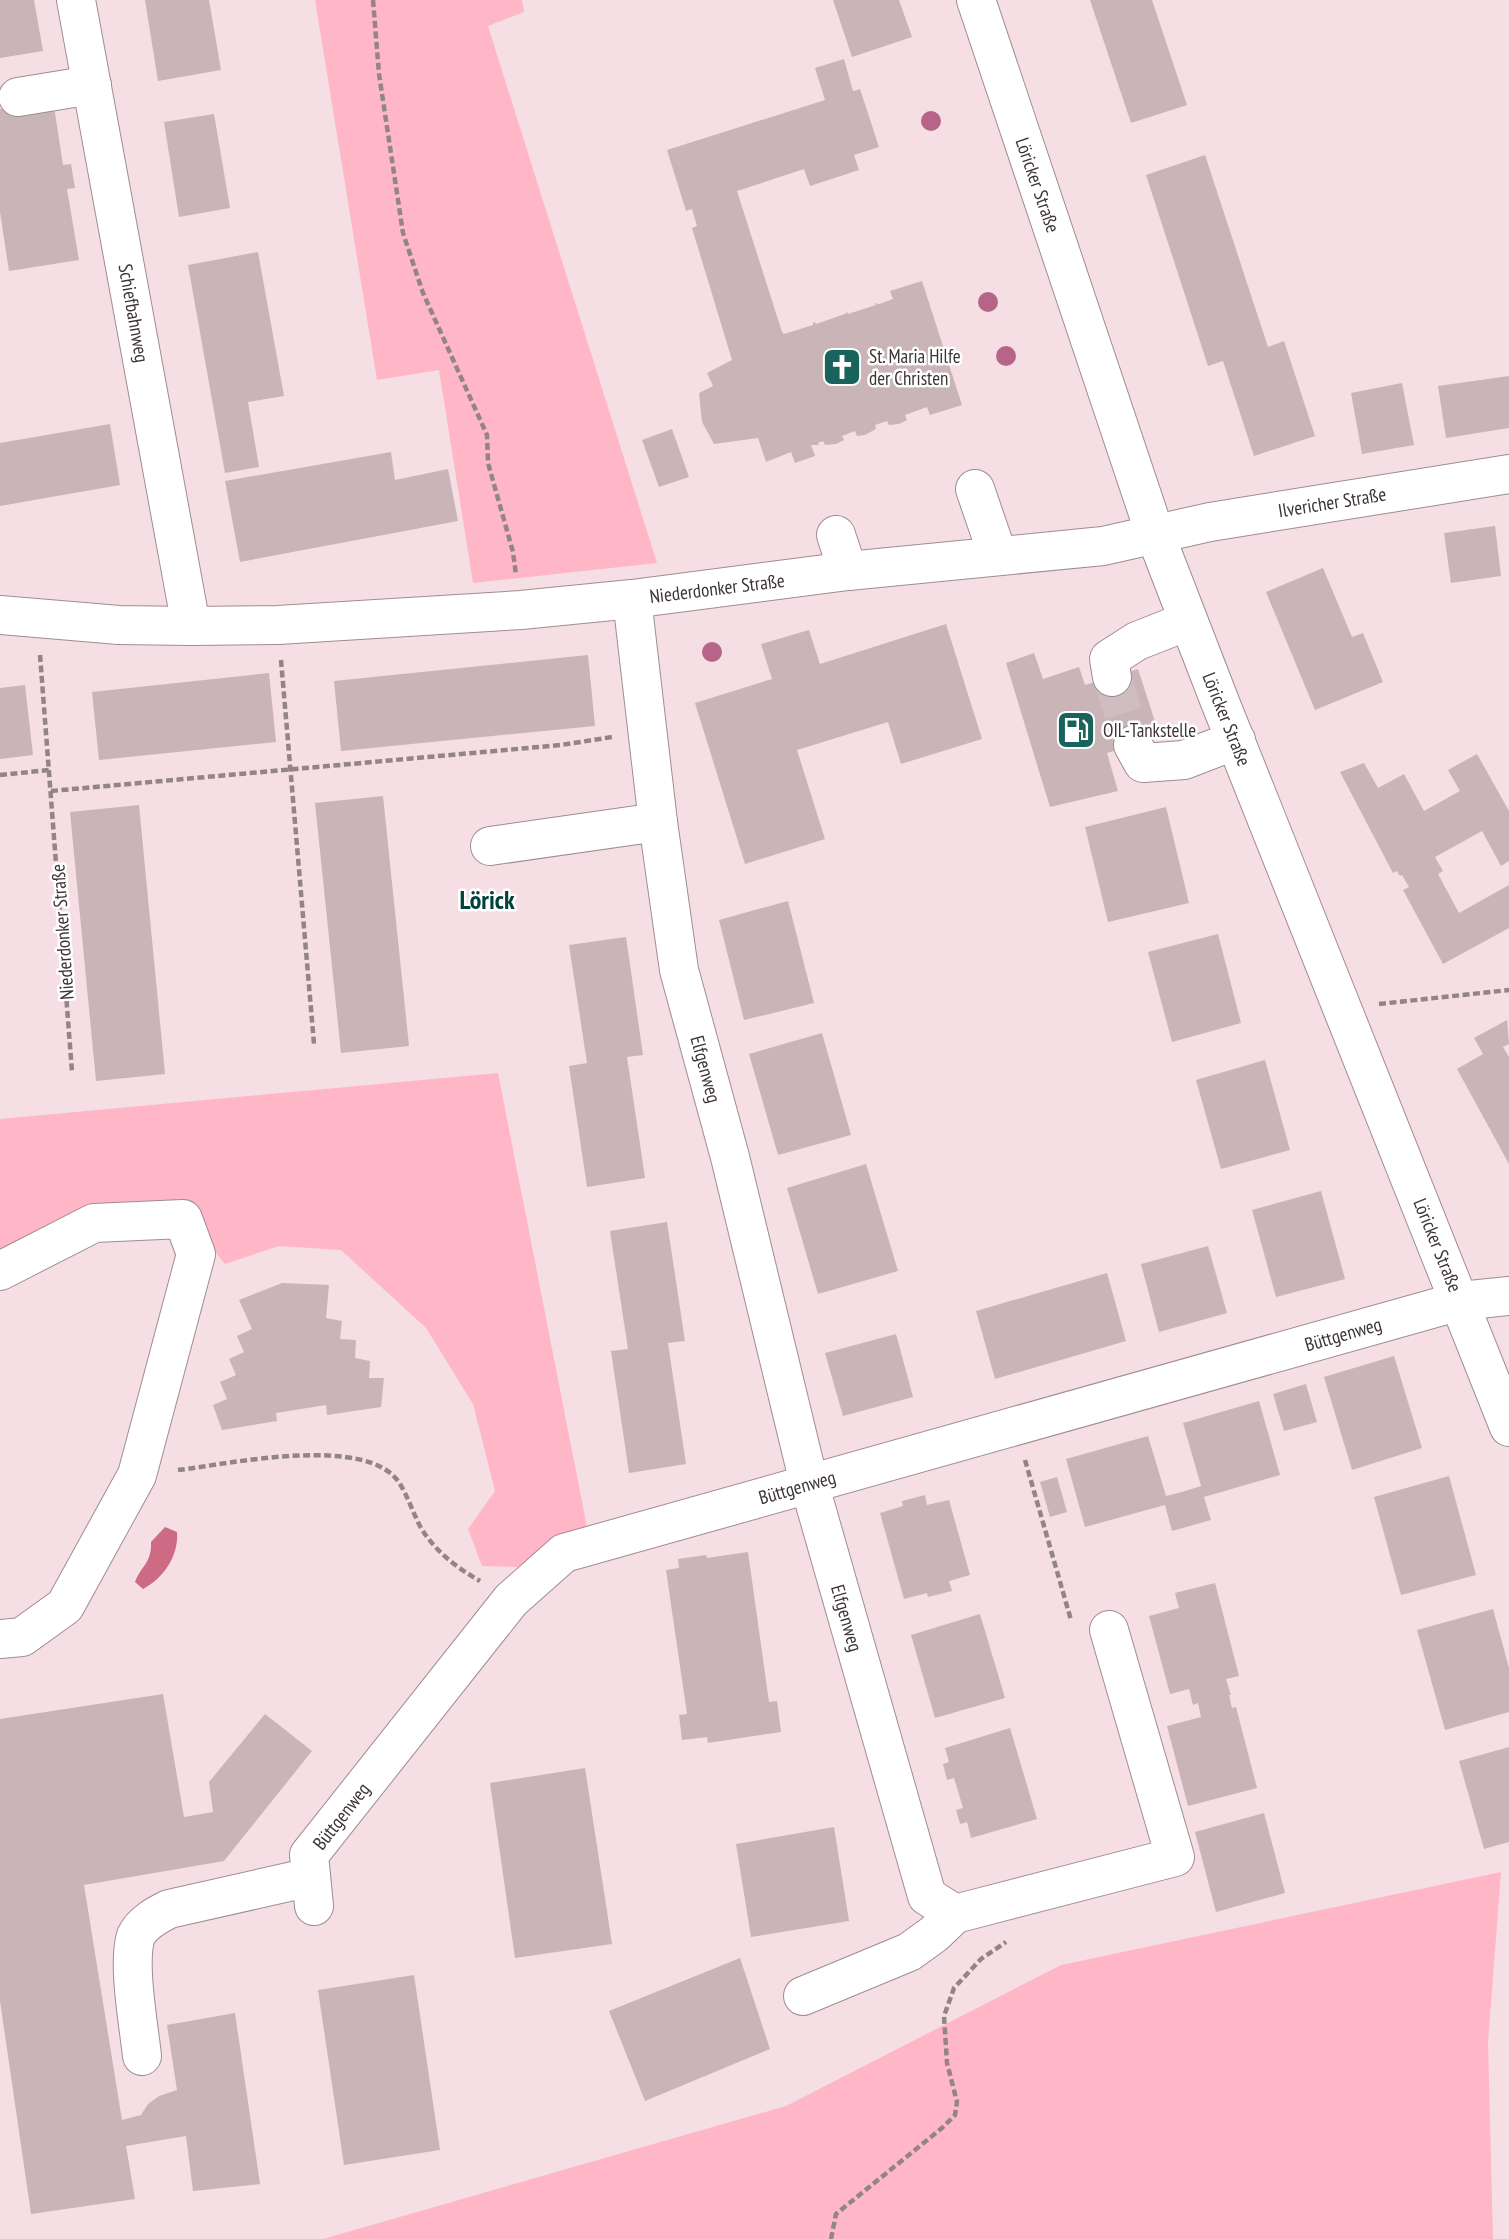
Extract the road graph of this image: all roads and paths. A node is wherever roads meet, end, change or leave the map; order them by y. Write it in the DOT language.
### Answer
graph roads {
  1 [pos="76,0"];
  2 [pos="373,0"];
  3 [pos="976,0"];
  4 [pos="92,85"];
  5 [pos="18,97"];
  6 [pos="1509,474"];
  7 [pos="975,489"];
  8 [pos="1155,534"];
  9 [pos="836,535"];
  10 [pos="998,556"];
  11 [pos="848,571"];
  12 [pos="632,599"];
  13 [pos="521,610"];
  14 [pos="0,615"];
  15 [pos="38,620"];
  16 [pos="1188,621"];
  17 [pos="278,625"];
  18 [pos="191,626"];
  19 [pos="1112,677"];
  20 [pos="647,732"];
  21 [pos="1236,740"];
  22 [pos="1133,745"];
  23 [pos="49,770"];
  24 [pos="290,770"];
  25 [pos="0,775"];
  26 [pos="51,791"];
  27 [pos="658,822"];
  28 [pos="490,846"];
  29 [pos="1509,990"];
  30 [pos="1343,1007"];
  31 [pos="314,1044"];
  32 [pos="72,1072"];
  33 [pos="0,1271"];
  34 [pos="1509,1296"];
  35 [pos="1460,1301"];
  36 [pos="1015,1425"];
  37 [pos="1509,1427"];
  38 [pos="137,1475"];
  39 [pos="809,1483"];
  40 [pos="511,1600"];
  41 [pos="1109,1630"];
  42 [pos="0,1639"];
  43 [pos="1003,1902"];
  44 [pos="955,1914"];
  45 [pos="803,1996"];
  46 [pos="142,2056"];
  47 [pos="831,2239"];
  1 -- 4 [label="street, Schiefbahnweg"];
  2 -- 13 [label="path"];
  3 -- 8 [label="street, Löricker Straße"];
  4 -- 5 [label="street"];
  4 -- 18 [label="street, Schiefbahnweg"];
  6 -- 8 [label="street, Ilvericher Straße"];
  7 -- 10 [label="street"];
  8 -- 10 [label="street, Niederdonker Straße"];
  8 -- 16 [label="street, Löricker Straße"];
  9 -- 11 [label="street"];
  10 -- 11 [label="street, Niederdonker Straße"];
  11 -- 12 [label="street, Niederdonker Straße"];
  12 -- 13 [label="street, Niederdonker Straße"];
  12 -- 20 [label="street, Elfgenweg"];
  13 -- 17 [label="street, Niederdonker Straße"];
  14 -- 15 [label="street, Niederdonker Straße"];
  15 -- 18 [label="street, Niederdonker Straße"];
  15 -- 23 [label="path, Niederdonker Straße"];
  16 -- 19 [label="street"];
  16 -- 21 [label="street, Löricker Straße"];
  17 -- 18 [label="street, Niederdonker Straße"];
  17 -- 24 [label="path"];
  20 -- 24 [label="path"];
  20 -- 27 [label="street, Elfgenweg"];
  21 -- 22 [label="street"];
  21 -- 30 [label="street, Löricker Straße"];
  23 -- 25 [label="path"];
  23 -- 26 [label="path, Niederdonker Straße"];
  24 -- 26 [label="path"];
  24 -- 31 [label="path"];
  26 -- 32 [label="path, Niederdonker Straße"];
  27 -- 28 [label="street"];
  27 -- 39 [label="street, Elfgenweg"];
  29 -- 30 [label="path"];
  30 -- 35 [label="street, Löricker Straße"];
  33 -- 38 [label="street"];
  34 -- 35 [label="street, Büttgenweg"];
  35 -- 36 [label="street, Büttgenweg"];
  35 -- 37 [label="street, Löricker Straße"];
  36 -- 39 [label="street, Büttgenweg"];
  36 -- 41 [label="path"];
  38 -- 40 [label="path"];
  38 -- 42 [label="street"];
  39 -- 40 [label="street, Büttgenweg"];
  39 -- 44 [label="street, Elfgenweg"];
  40 -- 46 [label="street, Büttgenweg"];
  41 -- 43 [label="street"];
  43 -- 44 [label="street"];
  43 -- 47 [label="path"];
  44 -- 45 [label="street"];
}
